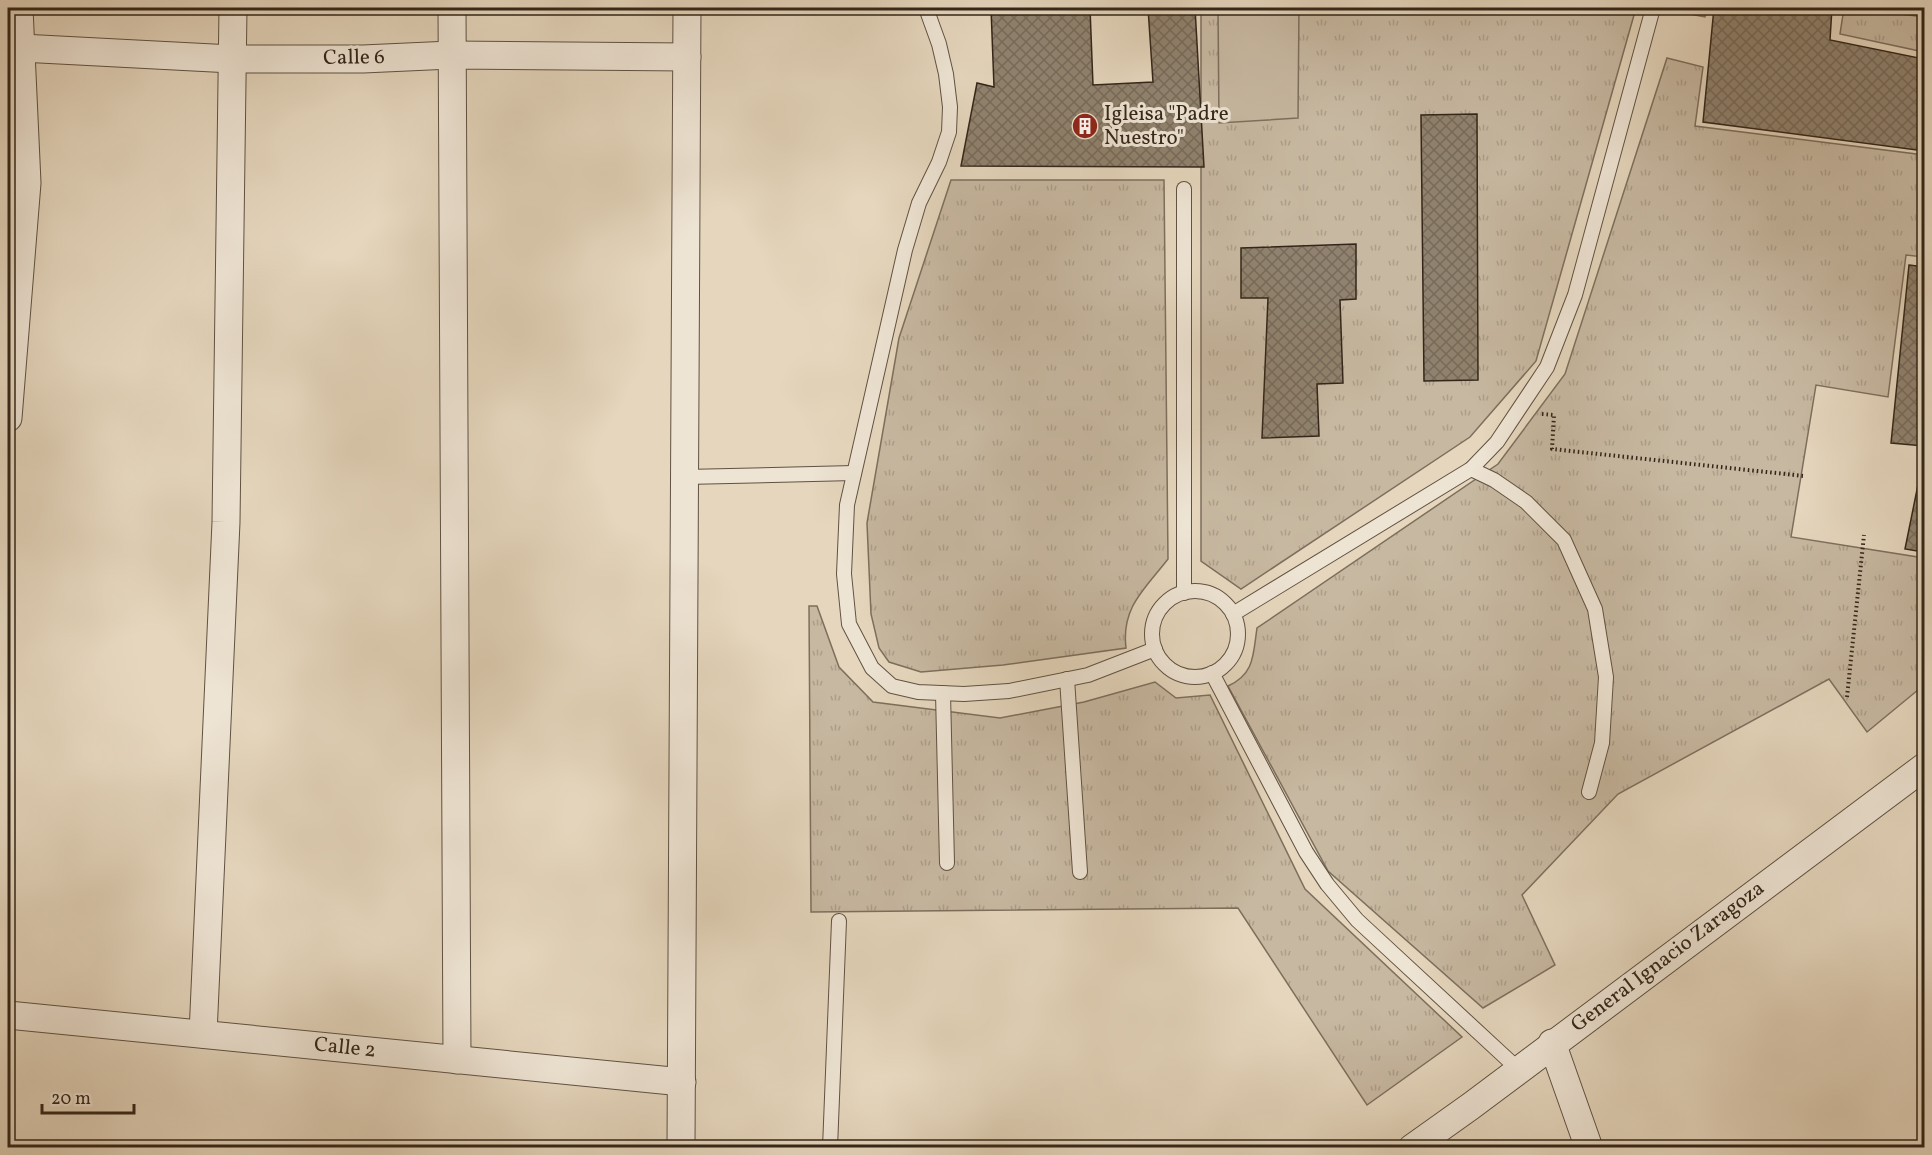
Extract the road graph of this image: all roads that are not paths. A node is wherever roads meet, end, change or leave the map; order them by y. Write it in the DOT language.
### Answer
graph roads {
  1 [pos="20,8"];
  2 [pos="233,8"];
  3 [pos="452,8"];
  4 [pos="687,8"];
  5 [pos="927,8"];
  6 [pos="1653,8"];
  7 [pos="21,48"];
  8 [pos="451,55"];
  9 [pos="687,57"];
  10 [pos="232,59"];
  11 [pos="17,183"];
  12 [pos="1184,189"];
  13 [pos="8,418"];
  14 [pos="1470,469"];
  15 [pos="854,473"];
  16 [pos="685,477"];
  17 [pos="1184,593"];
  18 [pos="1233,614"];
  19 [pos="1155,649"];
  20 [pos="1212,674"];
  21 [pos="1067,679"];
  22 [pos="943,693"];
  23 [pos="1924,767"];
  24 [pos="1589,792"];
  25 [pos="947,863"];
  26 [pos="1080,872"];
  27 [pos="839,921"];
  28 [pos="8,1015"];
  29 [pos="204,1034"];
  30 [pos="1552,1043"];
  31 [pos="457,1060"];
  32 [pos="1518,1069"];
  33 [pos="682,1082"];
  34 [pos="681,1148"];
  35 [pos="830,1148"];
  36 [pos="1412,1148"];
  37 [pos="1590,1148"];
  1 -- 7 [label="street"];
  2 -- 10 [label="street"];
  3 -- 8 [label="street"];
  4 -- 9 [label="street"];
  5 -- 15 [label="lane"];
  6 -- 14 [label="lane"];
  7 -- 10 [label="street, Calle 6"];
  7 -- 11 [label="street"];
  8 -- 9 [label="street, Calle 6"];
  8 -- 10 [label="street, Calle 6"];
  8 -- 31 [label="street"];
  9 -- 16 [label="street"];
  10 -- 29 [label="street"];
  11 -- 13 [label="street"];
  12 -- 17 [label="lane"];
  14 -- 18 [label="lane"];
  14 -- 24 [label="lane"];
  15 -- 16 [label="lane"];
  15 -- 22 [label="lane"];
  16 -- 33 [label="street"];
  17 -- 18 [label="lane"];
  17 -- 19 [label="lane"];
  18 -- 20 [label="lane"];
  19 -- 20 [label="lane"];
  19 -- 21 [label="lane"];
  20 -- 32 [label="lane"];
  21 -- 22 [label="lane"];
  21 -- 26 [label="lane"];
  22 -- 25 [label="lane"];
  23 -- 30 [label="street, General Ignacio Zaragoza"];
  27 -- 35 [label="lane"];
  28 -- 29 [label="street, Calle 2"];
  29 -- 31 [label="street, Calle 2"];
  30 -- 32 [label="street, General Ignacio Zaragoza"];
  30 -- 37 [label="street"];
  31 -- 33 [label="street, Calle 2"];
  32 -- 36 [label="street, General Ignacio Zaragoza"];
  33 -- 34 [label="street"];
}
